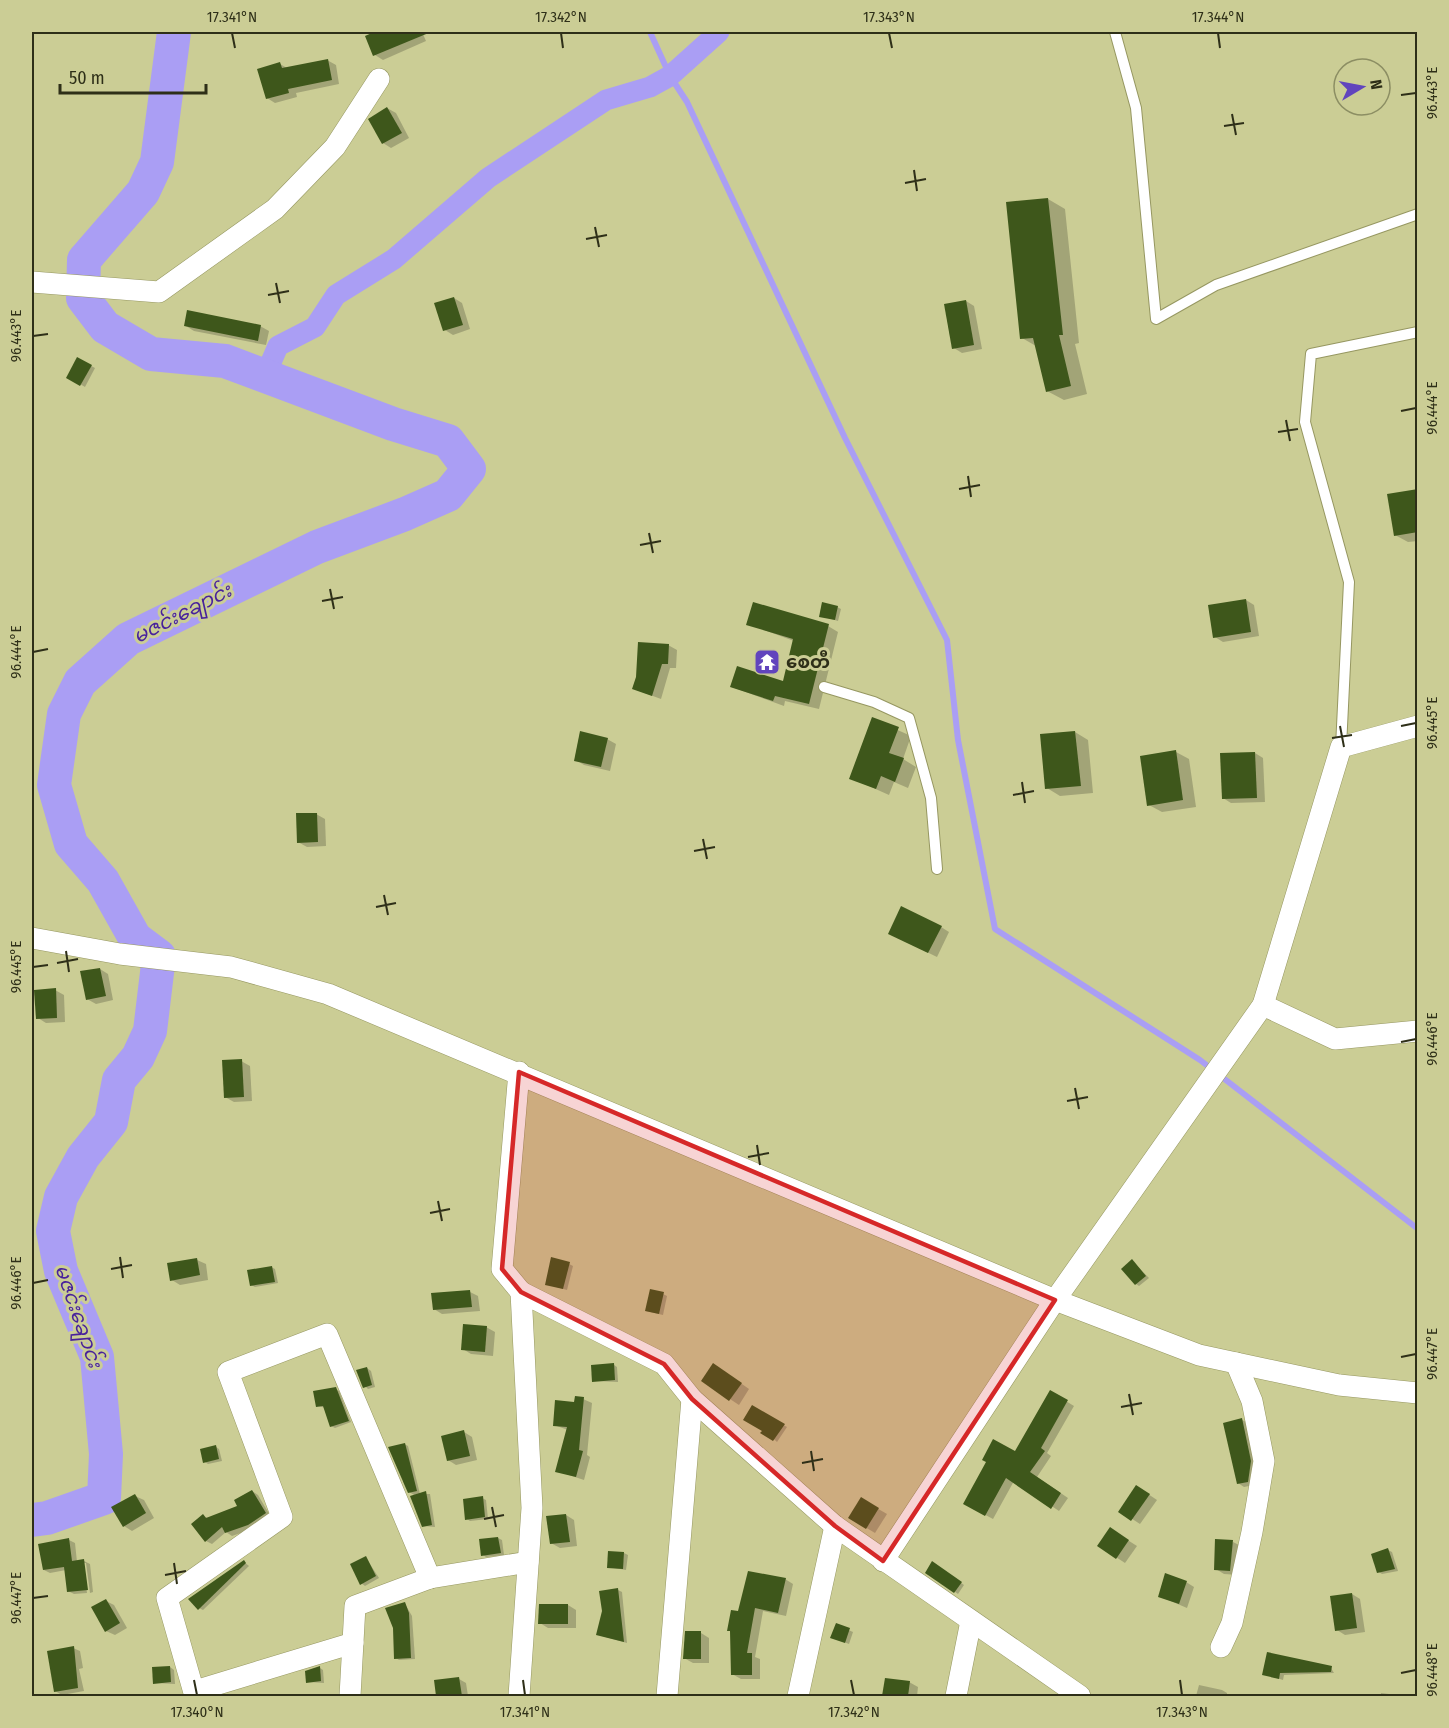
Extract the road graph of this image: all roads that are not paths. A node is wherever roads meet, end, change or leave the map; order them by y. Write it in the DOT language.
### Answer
graph roads {
  1 [pos="1115,32"];
  2 [pos="379,79"];
  3 [pos="1418,214"];
  4 [pos="32,282"];
  5 [pos="1418,332"];
  6 [pos="824,687"];
  7 [pos="1418,726"];
  8 [pos="1341,747"];
  9 [pos="937,869"];
  10 [pos="32,938"];
  11 [pos="1263,1005"];
  12 [pos="1418,1031"];
  13 [pos="519,1072"];
  14 [pos="521,1292"];
  15 [pos="1055,1300"];
  16 [pos="1236,1363"];
  17 [pos="1418,1394"];
  18 [pos="692,1399"];
  19 [pos="835,1526"];
  20 [pos="883,1560"];
  21 [pos="528,1562"];
  22 [pos="430,1578"];
  23 [pos="971,1621"];
  24 [pos="353,1642"];
  25 [pos="1221,1647"];
  26 [pos="195,1694"];
  27 [pos="350,1696"];
  28 [pos="519,1696"];
  29 [pos="667,1696"];
  30 [pos="798,1696"];
  31 [pos="956,1696"];
  32 [pos="1080,1696"];
  1 -- 3 [label="lane"];
  2 -- 4 [label="street"];
  5 -- 8 [label="lane"];
  6 -- 9 [label="lane"];
  7 -- 8 [label="street"];
  8 -- 11 [label="street"];
  10 -- 13 [label="street"];
  11 -- 12 [label="street"];
  11 -- 15 [label="street"];
  13 -- 14 [label="street"];
  13 -- 15 [label="street"];
  14 -- 18 [label="street"];
  14 -- 21 [label="street"];
  15 -- 16 [label="street"];
  15 -- 20 [label="street"];
  16 -- 17 [label="street"];
  16 -- 25 [label="street"];
  18 -- 19 [label="street"];
  18 -- 29 [label="street"];
  19 -- 20 [label="street"];
  19 -- 30 [label="street"];
  20 -- 23 [label="street"];
  21 -- 22 [label="street"];
  21 -- 28 [label="street"];
  22 -- 24 [label="street"];
  22 -- 26 [label="street"];
  23 -- 31 [label="street"];
  23 -- 32 [label="street"];
  24 -- 26 [label="street"];
  24 -- 27 [label="street"];
}
